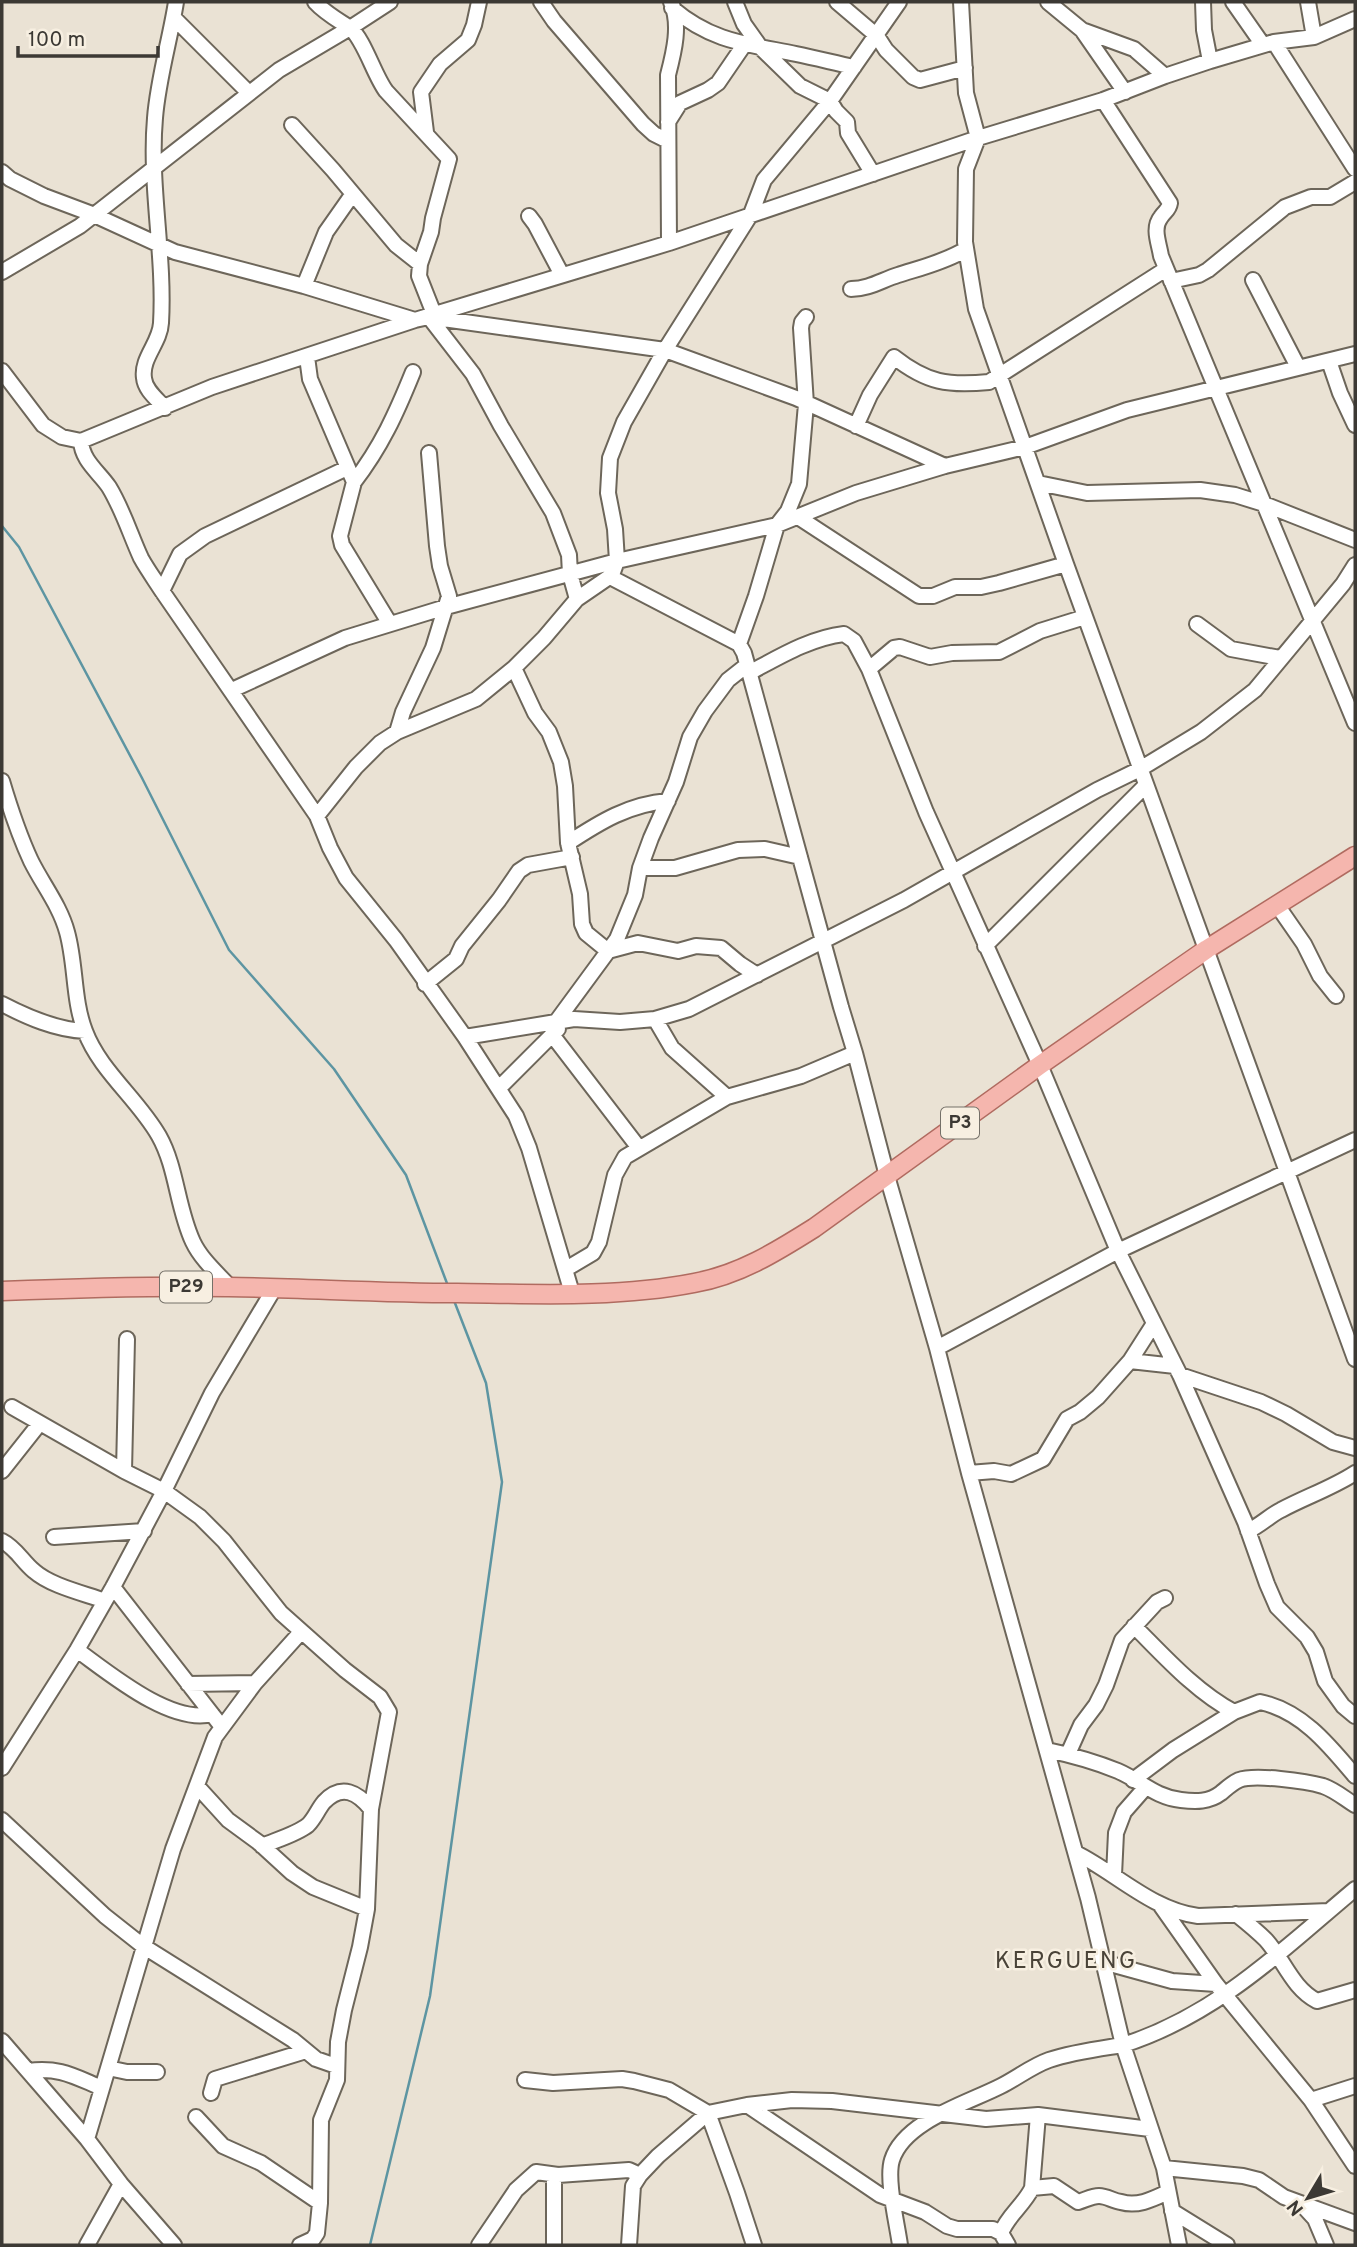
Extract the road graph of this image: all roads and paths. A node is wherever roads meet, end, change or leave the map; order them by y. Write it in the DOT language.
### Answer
graph roads {
  1 [pos="176,2"];
  2 [pos="314,2"];
  3 [pos="390,2"];
  4 [pos="479,2"];
  5 [pos="541,2"];
  6 [pos="735,2"];
  7 [pos="837,2"];
  8 [pos="899,2"];
  9 [pos="961,2"];
  10 [pos="1048,2"];
  11 [pos="1203,2"];
  12 [pos="1233,2"];
  13 [pos="1308,2"];
  14 [pos="670,5"];
  15 [pos="174,18"];
  16 [pos="1355,19"];
  17 [pos="350,28"];
  18 [pos="1082,30"];
  19 [pos="877,36"];
  20 [pos="1314,37"];
  21 [pos="1269,43"];
  22 [pos="744,45"];
  23 [pos="761,48"];
  24 [pos="1210,61"];
  25 [pos="854,67"];
  26 [pos="965,68"];
  27 [pos="1165,76"];
  28 [pos="248,92"];
  29 [pos="1125,92"];
  30 [pos="1103,100"];
  31 [pos="830,102"];
  32 [pos="667,123"];
  33 [pos="292,125"];
  34 [pos="427,133"];
  35 [pos="978,138"];
  36 [pos="668,141"];
  37 [pos="155,168"];
  38 [pos="1355,169"];
  39 [pos="2,172"];
  40 [pos="873,174"];
  41 [pos="1355,182"];
  42 [pos="352,195"];
  43 [pos="92,214"];
  44 [pos="751,214"];
  45 [pos="529,216"];
  46 [pos="669,243"];
  47 [pos="160,245"];
  48 [pos="967,256"];
  49 [pos="419,264"];
  50 [pos="2,272"];
  51 [pos="562,275"];
  52 [pos="1169,275"];
  53 [pos="1253,280"];
  54 [pos="304,286"];
  55 [pos="851,289"];
  56 [pos="426,317"];
  57 [pos="806,317"];
  58 [pos="664,350"];
  59 [pos="1354,353"];
  60 [pos="307,356"];
  61 [pos="1329,361"];
  62 [pos="1298,367"];
  63 [pos="2,371"];
  64 [pos="413,372"];
  65 [pos="1000,376"];
  66 [pos="1216,388"];
  67 [pos="806,404"];
  68 [pos="165,408"];
  69 [pos="856,425"];
  70 [pos="1355,425"];
  71 [pos="81,441"];
  72 [pos="1025,447"];
  73 [pos="429,453"];
  74 [pos="945,466"];
  75 [pos="347,468"];
  76 [pos="354,482"];
  77 [pos="1038,483"];
  78 [pos="1264,504"];
  79 [pos="798,517"];
  80 [pos="777,526"];
  81 [pos="1355,540"];
  82 [pos="1066,564"];
  83 [pos="1355,565"];
  84 [pos="614,568"];
  85 [pos="570,574"];
  86 [pos="162,591"];
  87 [pos="577,599"];
  88 [pos="446,607"];
  89 [pos="1085,617"];
  90 [pos="1313,619"];
  91 [pos="390,624"];
  92 [pos="1198,624"];
  93 [pos="739,643"];
  94 [pos="1280,658"];
  95 [pos="514,668"];
  96 [pos="748,669"];
  97 [pos="869,669"];
  98 [pos="232,690"];
  99 [pos="1355,723"];
  100 [pos="397,732"];
  101 [pos="1140,768"];
  102 [pos="2,781"];
  103 [pos="1146,785"];
  104 [pos="668,801"];
  105 [pos="317,816"];
  106 [pos="570,850"];
  107 [pos="1355,856"];
  108 [pos="800,857"];
  109 [pos="640,868"];
  110 [pos="953,873"];
  111 [pos="1277,905"];
  112 [pos="823,942"];
  113 [pos="985,946"];
  114 [pos="1207,949"];
  115 [pos="608,951"];
  116 [pos="757,975"];
  117 [pos="425,984"];
  118 [pos="1336,996"];
  119 [pos="2,1004"];
  120 [pos="655,1018"];
  121 [pos="558,1026"];
  122 [pos="85,1031"];
  123 [pos="465,1037"];
  124 [pos="855,1054"];
  125 [pos="1040,1065"];
  126 [pos="499,1088"];
  127 [pos="727,1097"];
  128 [pos="1355,1140"];
  129 [pos="639,1148"];
  130 [pos="1288,1170"];
  131 [pos="887,1176"];
  132 [pos="1118,1251"];
  133 [pos="566,1269"];
  134 [pos="230,1287"];
  135 [pos="274,1289"];
  136 [pos="2,1292"];
  137 [pos="530,1293"];
  138 [pos="572,1293"];
  139 [pos="1153,1325"];
  140 [pos="127,1339"];
  141 [pos="937,1349"];
  142 [pos="1355,1359"];
  143 [pos="1129,1361"];
  144 [pos="1177,1370"];
  145 [pos="12,1407"];
  146 [pos="40,1423"];
  147 [pos="1355,1448"];
  148 [pos="2,1471"];
  149 [pos="124,1471"];
  150 [pos="1355,1473"];
  151 [pos="969,1474"];
  152 [pos="164,1491"];
  153 [pos="144,1531"];
  154 [pos="1248,1531"];
  155 [pos="54,1537"];
  156 [pos="2,1541"];
  157 [pos="113,1587"];
  158 [pos="1165,1598"];
  159 [pos="105,1601"];
  160 [pos="1134,1626"];
  161 [pos="301,1632"];
  162 [pos="77,1650"];
  163 [pos="255,1683"];
  164 [pos="188,1684"];
  165 [pos="1234,1712"];
  166 [pos="212,1714"];
  167 [pos="1355,1716"];
  168 [pos="222,1727"];
  169 [pos="1047,1750"];
  170 [pos="1068,1754"];
  171 [pos="2,1768"];
  172 [pos="1355,1776"];
  173 [pos="1139,1784"];
  174 [pos="197,1786"];
  175 [pos="1355,1805"];
  176 [pos="371,1809"];
  177 [pos="2,1820"];
  178 [pos="262,1846"];
  179 [pos="1076,1853"];
  180 [pos="1114,1874"];
  181 [pos="1355,1889"];
  182 [pos="1161,1906"];
  183 [pos="367,1909"];
  184 [pos="1329,1911"];
  185 [pos="1236,1914"];
  186 [pos="143,1946"];
  187 [pos="1278,1956"];
  188 [pos="1103,1962"];
  189 [pos="1221,1989"];
  190 [pos="1355,1990"];
  191 [pos="3,2044"];
  192 [pos="1123,2045"];
  193 [pos="306,2051"];
  194 [pos="337,2066"];
  195 [pos="108,2068"];
  196 [pos="28,2071"];
  197 [pos="157,2072"];
  198 [pos="525,2080"];
  199 [pos="1355,2086"];
  200 [pos="102,2088"];
  201 [pos="211,2093"];
  202 [pos="1311,2100"];
  203 [pos="747,2105"];
  204 [pos="708,2113"];
  205 [pos="940,2115"];
  206 [pos="1038,2115"];
  207 [pos="196,2117"];
  208 [pos="1150,2129"];
  209 [pos="87,2139"];
  210 [pos="1355,2166"];
  211 [pos="1164,2168"];
  212 [pos="554,2175"];
  213 [pos="640,2175"];
  214 [pos="121,2183"];
  215 [pos="1032,2188"];
  216 [pos="1168,2192"];
  217 [pos="894,2201"];
  218 [pos="320,2203"];
  219 [pos="1172,2211"];
  220 [pos="1317,2214"];
  221 [pos="1355,2222"];
  222 [pos="1004,2239"];
  223 [pos="87,2245"];
  224 [pos="174,2245"];
  225 [pos="300,2245"];
  226 [pos="479,2245"];
  227 [pos="554,2245"];
  228 [pos="629,2245"];
  229 [pos="754,2245"];
  230 [pos="900,2245"];
  231 [pos="1179,2245"];
  232 [pos="1225,2245"];
  233 [pos="1233,2245"];
  234 [pos="1325,2245"];
  1 -- 15 [label="street"];
  2 -- 17 [label="street"];
  3 -- 17 [label="street"];
  4 -- 34 [label="street"];
  5 -- 36 [label="street"];
  6 -- 23 [label="street"];
  7 -- 19 [label="street"];
  8 -- 19 [label="street"];
  9 -- 26 [label="street"];
  10 -- 18 [label="street"];
  11 -- 24 [label="street"];
  12 -- 21 [label="street"];
  13 -- 20 [label="street"];
  14 -- 22 [label="street"];
  14 -- 32 [label="street"];
  15 -- 28 [label="street"];
  15 -- 37 [label="street"];
  16 -- 20 [label="street"];
  17 -- 28 [label="street"];
  17 -- 34 [label="street"];
  18 -- 27 [label="street"];
  18 -- 29 [label="street"];
  19 -- 25 [label="street"];
  19 -- 26 [label="street"];
  20 -- 21 [label="street"];
  21 -- 24 [label="street"];
  21 -- 38 [label="street"];
  22 -- 23 [label="street"];
  22 -- 32 [label="street"];
  23 -- 25 [label="street"];
  23 -- 31 [label="street"];
  24 -- 27 [label="street"];
  25 -- 31 [label="street"];
  26 -- 35 [label="street"];
  27 -- 29 [label="street"];
  28 -- 37 [label="street"];
  29 -- 30 [label="street"];
  30 -- 35 [label="street"];
  30 -- 52 [label="street"];
  31 -- 40 [label="street"];
  31 -- 44 [label="street"];
  32 -- 36 [label="street"];
  33 -- 42 [label="street"];
  34 -- 49 [label="street"];
  35 -- 40 [label="street"];
  35 -- 48 [label="street"];
  36 -- 46 [label="street"];
  37 -- 43 [label="street"];
  37 -- 47 [label="street"];
  39 -- 43 [label="street"];
  40 -- 44 [label="street"];
  41 -- 52 [label="street"];
  42 -- 49 [label="street"];
  42 -- 54 [label="street"];
  43 -- 47 [label="street"];
  43 -- 50 [label="street"];
  44 -- 46 [label="street"];
  44 -- 58 [label="street"];
  45 -- 51 [label="street"];
  46 -- 51 [label="street"];
  47 -- 54 [label="street"];
  47 -- 68 [label="street"];
  48 -- 55 [label="street"];
  48 -- 65 [label="street"];
  49 -- 56 [label="street"];
  51 -- 56 [label="street"];
  52 -- 65 [label="street"];
  52 -- 66 [label="street"];
  53 -- 62 [label="street"];
  54 -- 56 [label="street"];
  56 -- 58 [label="street"];
  56 -- 60 [label="street"];
  56 -- 85 [label="street"];
  57 -- 67 [label="street"];
  58 -- 67 [label="street"];
  58 -- 84 [label="street"];
  59 -- 61 [label="street"];
  60 -- 68 [label="street"];
  60 -- 75 [label="street"];
  61 -- 62 [label="street"];
  61 -- 70 [label="street"];
  62 -- 66 [label="street"];
  63 -- 71 [label="street"];
  64 -- 76 [label="street"];
  65 -- 69 [label="street"];
  65 -- 72 [label="street"];
  66 -- 72 [label="street"];
  66 -- 78 [label="street"];
  67 -- 69 [label="street"];
  67 -- 80 [label="street"];
  68 -- 71 [label="street"];
  69 -- 74 [label="street"];
  71 -- 86 [label="street"];
  72 -- 74 [label="street"];
  72 -- 77 [label="street"];
  73 -- 88 [label="street"];
  74 -- 79 [label="street"];
  75 -- 76 [label="street"];
  75 -- 86 [label="street"];
  76 -- 91 [label="street"];
  77 -- 78 [label="street"];
  77 -- 82 [label="street"];
  78 -- 81 [label="street"];
  78 -- 90 [label="street"];
  79 -- 80 [label="street"];
  79 -- 82 [label="street"];
  80 -- 84 [label="street"];
  80 -- 93 [label="street"];
  82 -- 89 [label="street"];
  83 -- 90 [label="street"];
  84 -- 85 [label="street"];
  84 -- 87 [label="street"];
  84 -- 93 [label="street"];
  85 -- 87 [label="street"];
  85 -- 88 [label="street"];
  86 -- 98 [label="street"];
  87 -- 95 [label="street"];
  88 -- 91 [label="street"];
  88 -- 100 [label="street"];
  89 -- 97 [label="street"];
  89 -- 101 [label="street"];
  90 -- 94 [label="street"];
  90 -- 99 [label="street"];
  91 -- 98 [label="street"];
  92 -- 94 [label="street"];
  93 -- 96 [label="street"];
  94 -- 101 [label="street"];
  95 -- 100 [label="street"];
  95 -- 106 [label="street"];
  96 -- 97 [label="street"];
  96 -- 104 [label="street"];
  96 -- 108 [label="street"];
  97 -- 110 [label="street"];
  98 -- 105 [label="street"];
  100 -- 105 [label="street"];
  101 -- 103 [label="street"];
  101 -- 110 [label="street"];
  102 -- 122 [label="street"];
  103 -- 113 [label="street"];
  103 -- 114 [label="street"];
  104 -- 106 [label="street"];
  104 -- 109 [label="street"];
  105 -- 117 [label="street"];
  106 -- 115 [label="street"];
  106 -- 117 [label="street"];
  107 -- 111 [label="main road, P3"];
  108 -- 109 [label="street"];
  108 -- 112 [label="street"];
  109 -- 115 [label="street"];
  110 -- 112 [label="street"];
  110 -- 113 [label="street"];
  111 -- 114 [label="main road, P3"];
  111 -- 118 [label="street"];
  112 -- 116 [label="street"];
  112 -- 124 [label="street"];
  113 -- 125 [label="street"];
  114 -- 125 [label="main road, P3"];
  114 -- 130 [label="street"];
  115 -- 116 [label="street"];
  115 -- 121 [label="street"];
  116 -- 120 [label="street"];
  117 -- 123 [label="street"];
  119 -- 122 [label="street"];
  120 -- 121 [label="street"];
  120 -- 127 [label="street"];
  121 -- 123 [label="street"];
  121 -- 126 [label="street"];
  121 -- 129 [label="street"];
  122 -- 134 [label="street"];
  123 -- 126 [label="street"];
  124 -- 127 [label="street"];
  124 -- 131 [label="street"];
  125 -- 131 [label="main road, P3"];
  125 -- 132 [label="street"];
  126 -- 133 [label="street"];
  127 -- 129 [label="street"];
  128 -- 130 [label="street"];
  129 -- 133 [label="street"];
  130 -- 132 [label="street"];
  130 -- 142 [label="street"];
  131 -- 138 [label="main road, P3"];
  131 -- 141 [label="street"];
  132 -- 139 [label="street"];
  132 -- 141 [label="street"];
  133 -- 138 [label="street"];
  134 -- 135 [label="main road, P29"];
  134 -- 136 [label="main road, P29"];
  135 -- 137 [label="main road, P29"];
  135 -- 152 [label="street"];
  137 -- 138 [label="main road, P3"];
  139 -- 143 [label="street"];
  139 -- 144 [label="street"];
  140 -- 149 [label="street"];
  141 -- 151 [label="street"];
  143 -- 144 [label="street"];
  143 -- 151 [label="street"];
  144 -- 147 [label="street"];
  144 -- 154 [label="street"];
  145 -- 146 [label="street"];
  146 -- 148 [label="street"];
  146 -- 149 [label="street"];
  149 -- 152 [label="street"];
  150 -- 154 [label="street"];
  151 -- 169 [label="street"];
  152 -- 153 [label="street"];
  152 -- 161 [label="street"];
  153 -- 155 [label="street"];
  153 -- 157 [label="street"];
  154 -- 167 [label="street"];
  156 -- 159 [label="street"];
  157 -- 159 [label="street"];
  157 -- 164 [label="street"];
  158 -- 160 [label="street"];
  159 -- 162 [label="street"];
  160 -- 165 [label="street"];
  160 -- 170 [label="street"];
  161 -- 163 [label="street"];
  161 -- 176 [label="street"];
  162 -- 166 [label="street"];
  162 -- 171 [label="street"];
  163 -- 164 [label="street"];
  163 -- 168 [label="street"];
  164 -- 166 [label="street"];
  165 -- 172 [label="street"];
  165 -- 173 [label="street"];
  166 -- 168 [label="street"];
  168 -- 174 [label="street"];
  169 -- 170 [label="street"];
  169 -- 179 [label="street"];
  170 -- 173 [label="street"];
  173 -- 175 [label="street"];
  173 -- 180 [label="street"];
  174 -- 178 [label="street"];
  174 -- 186 [label="street"];
  176 -- 178 [label="street"];
  176 -- 183 [label="street"];
  177 -- 186 [label="street"];
  178 -- 183 [label="street"];
  179 -- 180 [label="street"];
  179 -- 188 [label="street"];
  180 -- 182 [label="street"];
  181 -- 184 [label="street"];
  182 -- 185 [label="street"];
  182 -- 189 [label="street"];
  183 -- 194 [label="street"];
  184 -- 185 [label="street"];
  184 -- 187 [label="street"];
  185 -- 187 [label="street"];
  186 -- 193 [label="street"];
  186 -- 195 [label="street"];
  187 -- 189 [label="street"];
  187 -- 190 [label="street"];
  188 -- 189 [label="street"];
  188 -- 192 [label="street"];
  189 -- 192 [label="street"];
  189 -- 202 [label="street"];
  191 -- 196 [label="street"];
  192 -- 205 [label="street"];
  192 -- 208 [label="street"];
  193 -- 194 [label="street"];
  193 -- 201 [label="street"];
  194 -- 218 [label="street"];
  195 -- 197 [label="street"];
  195 -- 200 [label="street"];
  196 -- 200 [label="street"];
  196 -- 209 [label="street"];
  198 -- 204 [label="street"];
  199 -- 202 [label="street"];
  200 -- 209 [label="street"];
  202 -- 210 [label="street"];
  203 -- 204 [label="street"];
  203 -- 205 [label="street"];
  203 -- 217 [label="street"];
  204 -- 213 [label="street"];
  204 -- 229 [label="street"];
  205 -- 206 [label="street"];
  205 -- 217 [label="street"];
  206 -- 208 [label="street"];
  206 -- 215 [label="street"];
  207 -- 218 [label="street"];
  208 -- 211 [label="street"];
  209 -- 214 [label="street"];
  211 -- 216 [label="street"];
  211 -- 220 [label="street"];
  212 -- 213 [label="street"];
  212 -- 226 [label="street"];
  212 -- 227 [label="street"];
  213 -- 228 [label="street"];
  214 -- 223 [label="street"];
  214 -- 224 [label="street"];
  215 -- 216 [label="street"];
  215 -- 222 [label="street"];
  216 -- 219 [label="street"];
  217 -- 222 [label="street"];
  217 -- 230 [label="street"];
  218 -- 225 [label="street"];
  219 -- 231 [label="street"];
  219 -- 232 [label="street"];
  220 -- 221 [label="street"];
  220 -- 234 [label="street"];
  232 -- 233 [label="street"];
}
